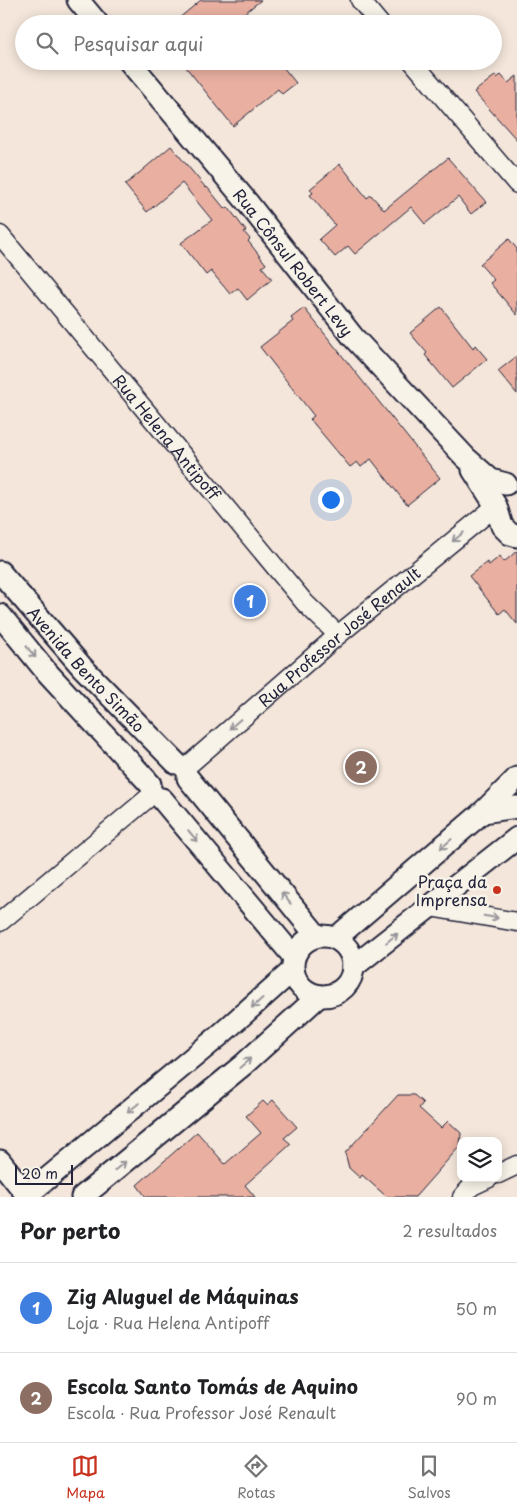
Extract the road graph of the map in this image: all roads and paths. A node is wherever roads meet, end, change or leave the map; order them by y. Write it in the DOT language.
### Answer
graph roads {
  1 [pos="78,0"];
  2 [pos="360,0"];
  3 [pos="90,15"];
  4 [pos="372,15"];
  5 [pos="137,70"];
  6 [pos="420,70"];
  7 [pos="517,184"];
  8 [pos="0,235"];
  9 [pos="465,457"];
  10 [pos="512,479"];
  11 [pos="496,506"];
  12 [pos="517,536"];
  13 [pos="0,572"];
  14 [pos="0,615"];
  15 [pos="338,635"];
  16 [pos="182,770"];
  17 [pos="517,778"];
  18 [pos="156,792"];
  19 [pos="517,807"];
  20 [pos="483,812"];
  21 [pos="517,838"];
  22 [pos="430,907"];
  23 [pos="0,922"];
  24 [pos="517,922"];
  25 [pos="326,937"];
  26 [pos="293,964"];
  27 [pos="353,967"];
  28 [pos="319,996"];
  29 [pos="0,1161"];
  30 [pos="517,1165"];
  31 [pos="502,1172"];
  32 [pos="483,1182"];
  33 [pos="468,1193"];
  34 [pos="26,1196"];
  35 [pos="82,1197"];
  1 -- 3 [label="street"];
  2 -- 4 [label="street"];
  5 -- 9 [label="street, Rua Cônsul Robert Levy"];
  6 -- 7 [label="street"];
  8 -- 15 [label="street, Rua Helena Antipoff"];
  9 -- 10 [label="street, Rua Cônsul Robert Levy"];
  9 -- 11 [label="street, Rua Cônsul Robert Levy"];
  10 -- 11 [label="street"];
  11 -- 12 [label="street"];
  11 -- 15 [label="street, Rua Professor José Renault, one-way"];
  13 -- 16 [label="street, Avenida Bento Simão"];
  14 -- 18 [label="street, Avenida Bento Simão, one-way"];
  15 -- 16 [label="street, Rua Professor José Renault, one-way"];
  16 -- 18 [label="street"];
  16 -- 18 [label="street"];
  25 -- 16 [label="street, Avenida Bento Simão, one-way"];
  17 -- 20 [label="street"];
  18 -- 23 [label="street"];
  18 -- 26 [label="street, Avenida Bento Simão, one-way"];
  19 -- 20 [label="street"];
  20 -- 25 [label="street, one-way"];
  21 -- 22 [label="street"];
  22 -- 24 [label="street, one-way"];
  27 -- 22 [label="street, one-way"];
  25 -- 26 [label="street"];
  25 -- 27 [label="street"];
  26 -- 28 [label="street"];
  26 -- 34 [label="street, one-way"];
  27 -- 28 [label="street"];
  35 -- 28 [label="street, one-way"];
  29 -- 34 [label="street"];
  30 -- 31 [label="street"];
  32 -- 33 [label="street"];
}
